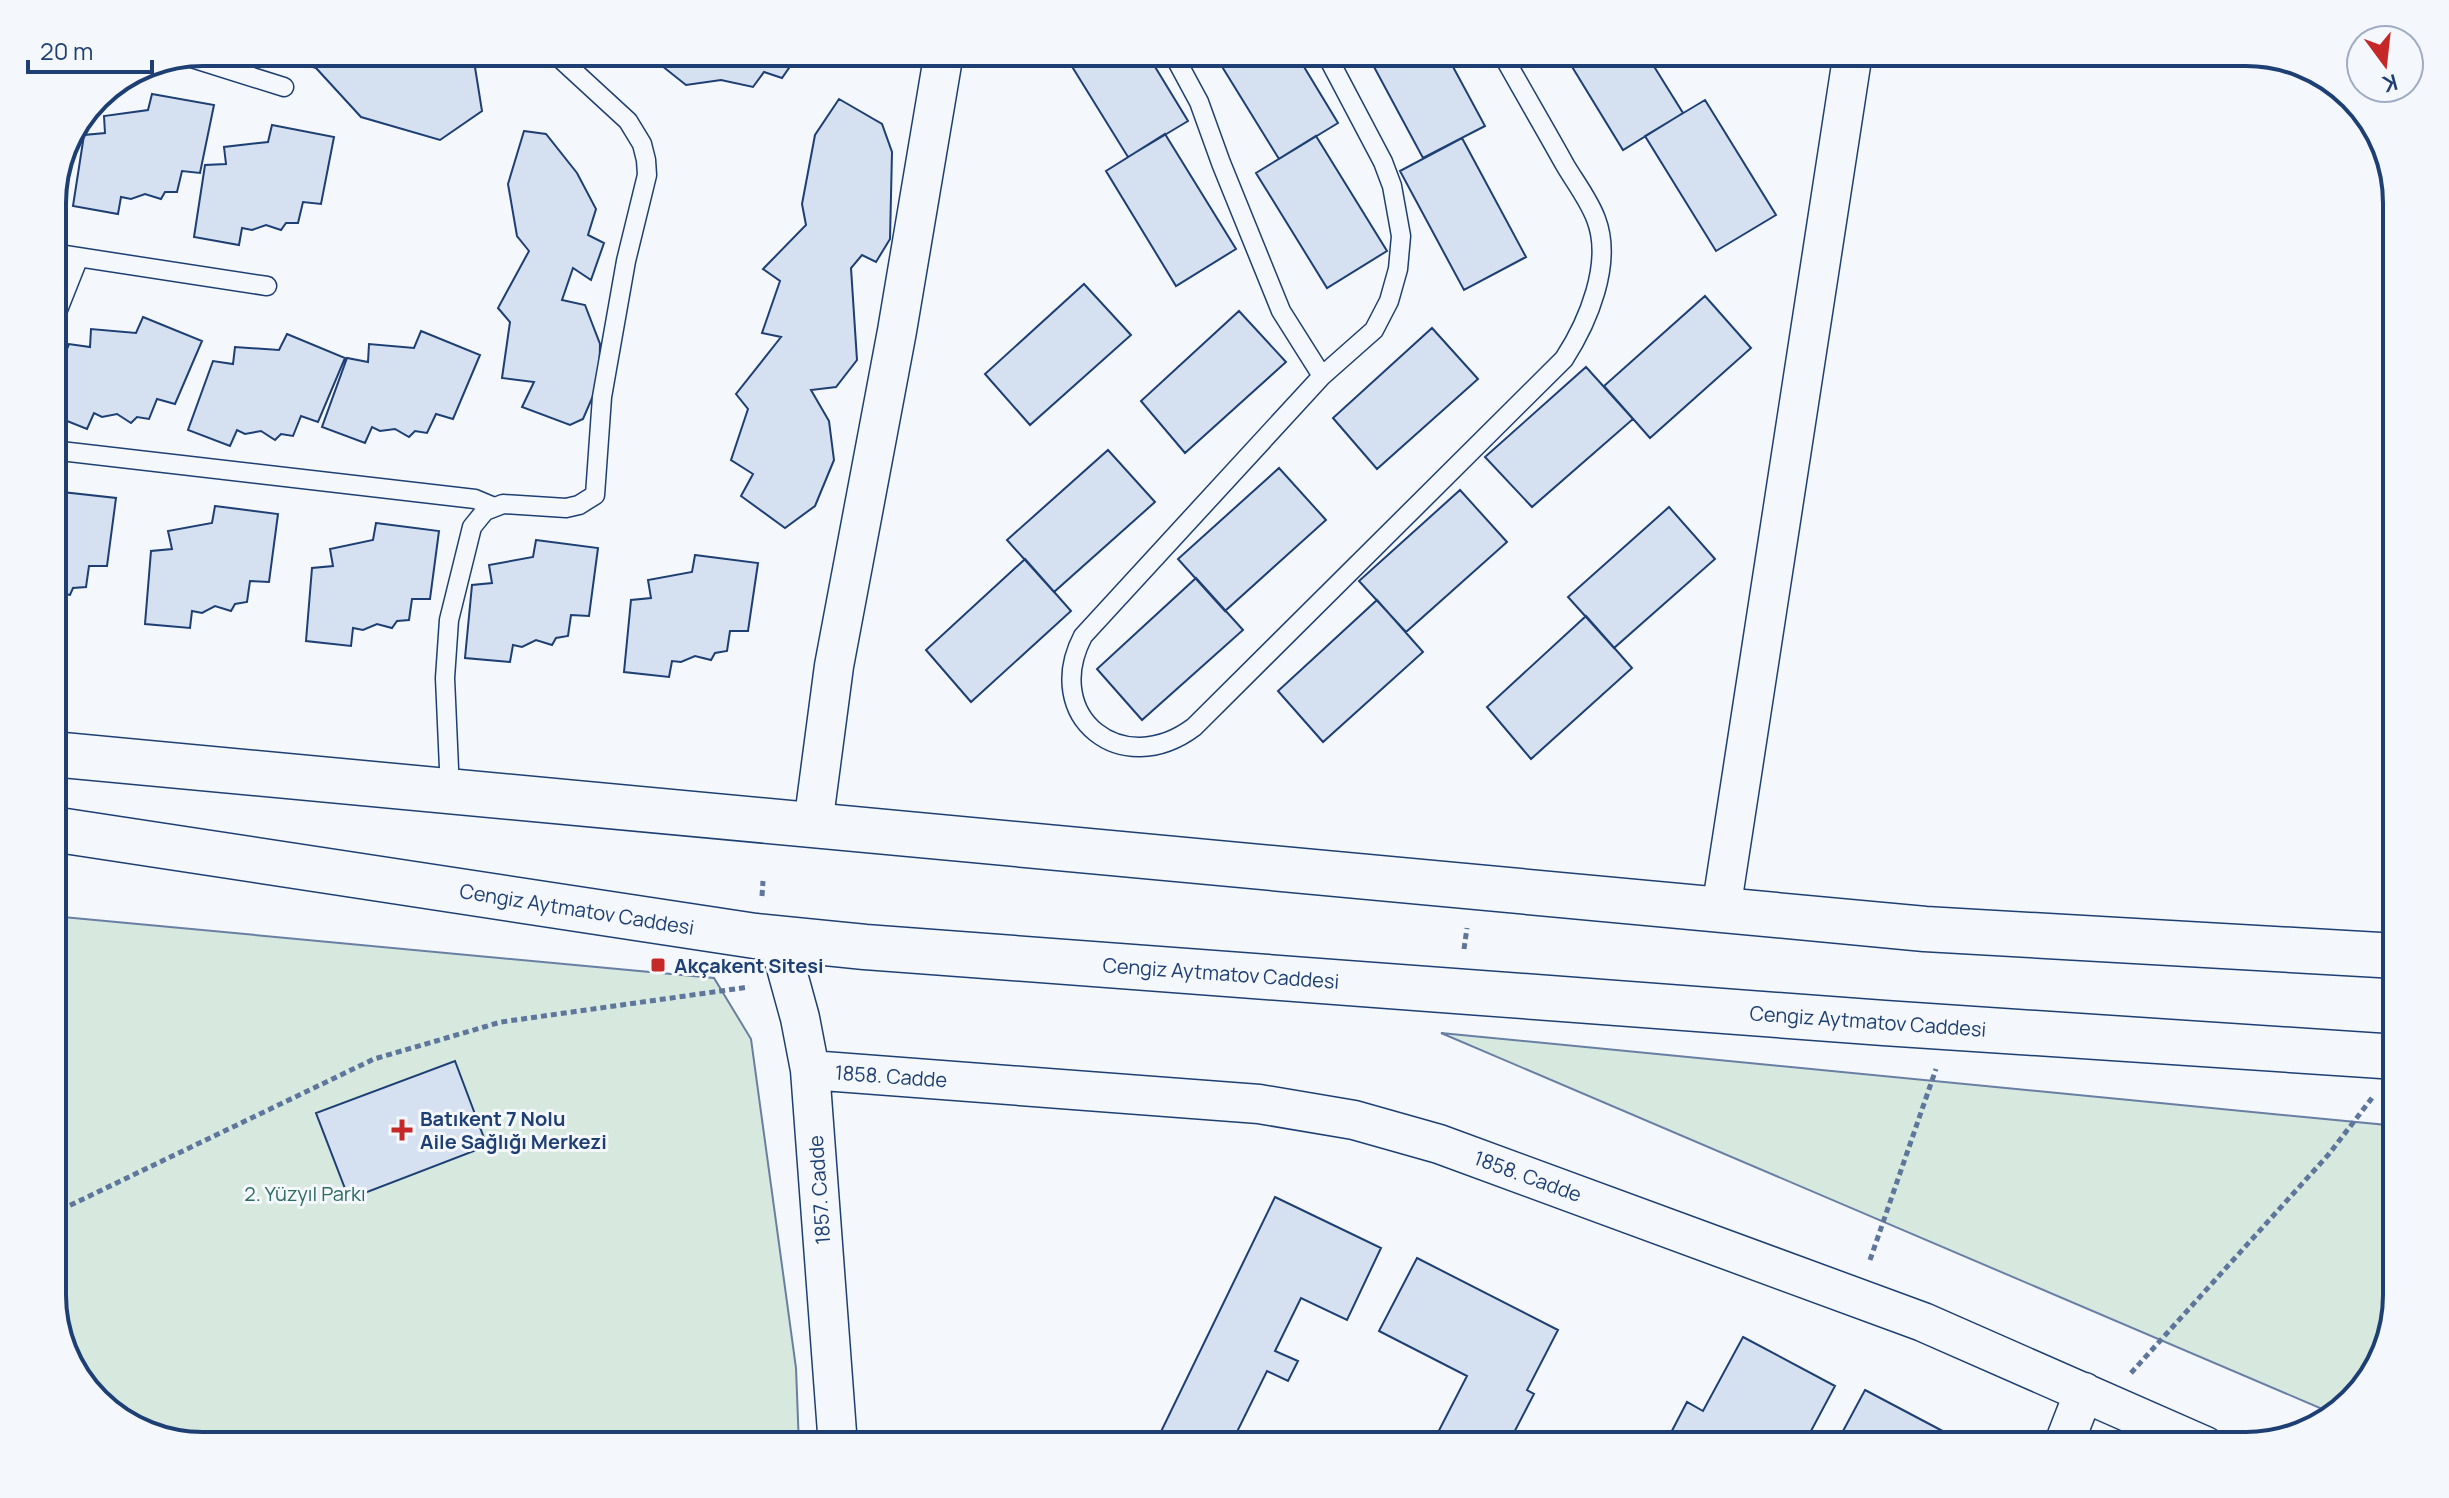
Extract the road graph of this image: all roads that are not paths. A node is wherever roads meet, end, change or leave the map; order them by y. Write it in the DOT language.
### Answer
graph roads {
  1 [pos="217,66"];
  2 [pos="568,66"];
  3 [pos="942,66"];
  4 [pos="1180,66"];
  5 [pos="1332,66"];
  6 [pos="1509,66"];
  7 [pos="1851,66"];
  8 [pos="284,87"];
  9 [pos="66,255"];
  10 [pos="79,257"];
  11 [pos="267,286"];
  12 [pos="66,290"];
  13 [pos="1322,376"];
  14 [pos="66,452"];
  15 [pos="494,507"];
  16 [pos="66,755"];
  17 [pos="450,791"];
  18 [pos="813,825"];
  19 [pos="66,831"];
  20 [pos="1721,910"];
  21 [pos="778,938"];
  22 [pos="2383,955"];
  23 [pos="810,1070"];
  24 [pos="2383,1071"];
  25 [pos="2094,1397"];
  26 [pos="837,1432"];
  27 [pos="2072,1432"];
  28 [pos="2173,1432"];
  1 -- 8 [label="lane"];
  2 -- 15 [label="lane"];
  3 -- 18 [label="street"];
  4 -- 13 [label="lane"];
  5 -- 13 [label="lane"];
  6 -- 13 [label="lane"];
  7 -- 20 [label="street"];
  9 -- 10 [label="lane"];
  10 -- 11 [label="lane"];
  10 -- 12 [label="lane"];
  14 -- 15 [label="lane"];
  15 -- 17 [label="lane"];
  16 -- 17 [label="main road"];
  17 -- 18 [label="main road"];
  18 -- 20 [label="main road"];
  19 -- 21 [label="main road, Cengiz Aytmatov Caddesi"];
  20 -- 22 [label="main road"];
  21 -- 23 [label="street, 1857. Cadde"];
  21 -- 24 [label="main road, Cengiz Aytmatov Caddesi"];
  23 -- 25 [label="street, 1858. Cadde"];
  23 -- 26 [label="street, 1857. Cadde"];
  25 -- 27 [label="street"];
  25 -- 28 [label="street, 1858. Cadde"];
}
